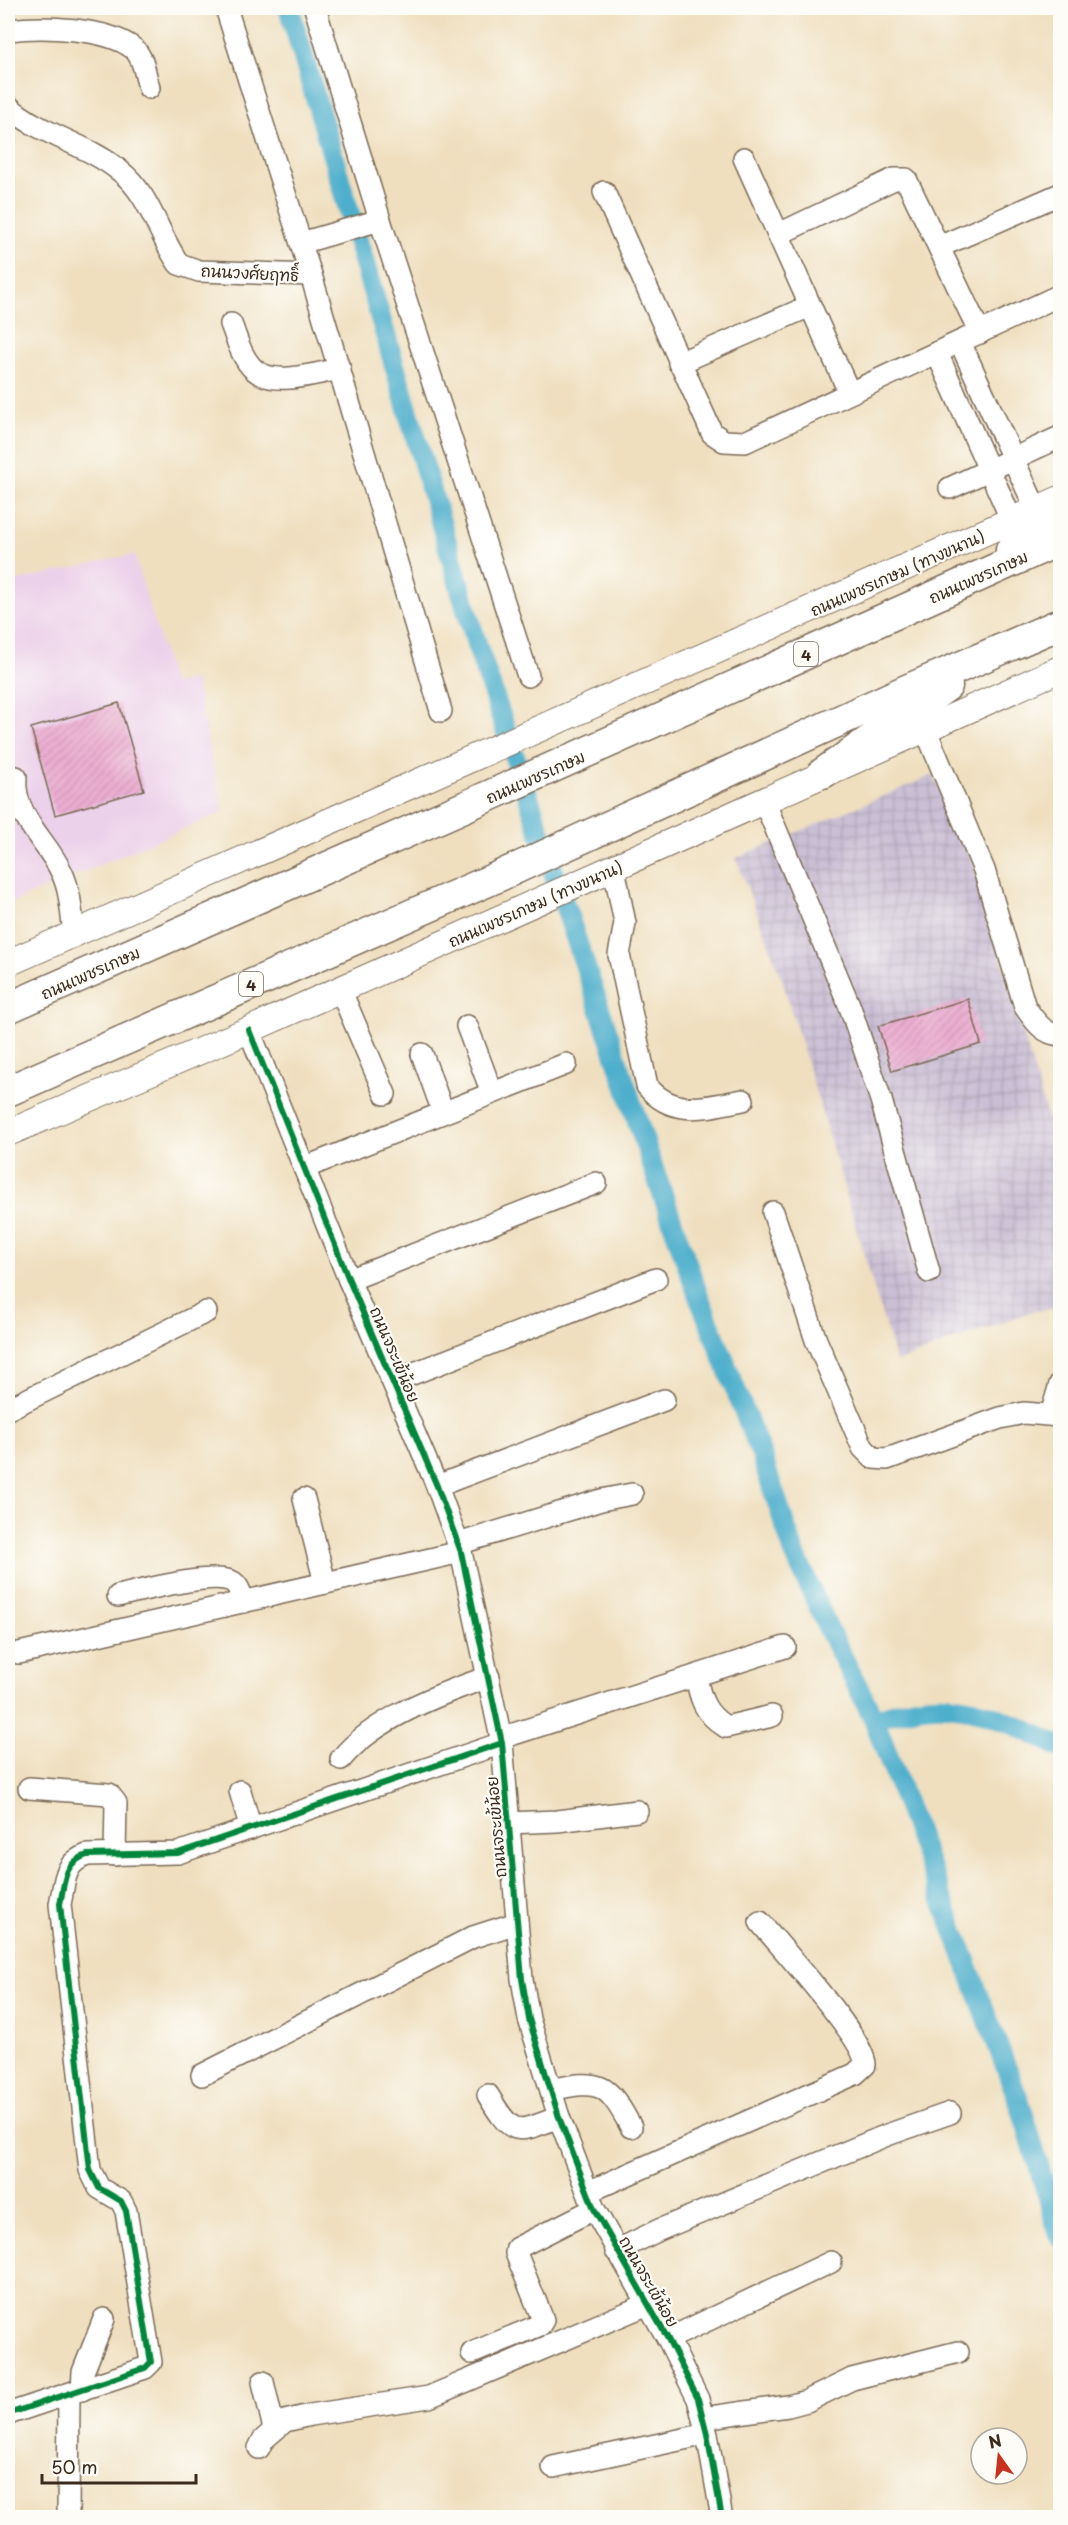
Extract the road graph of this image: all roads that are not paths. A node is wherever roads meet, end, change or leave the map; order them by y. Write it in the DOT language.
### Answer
graph roads {
  1 [pos="226,8"];
  2 [pos="315,8"];
  3 [pos="8,30"];
  4 [pos="149,88"];
  5 [pos="12,117"];
  6 [pos="744,158"];
  7 [pos="604,192"];
  8 [pos="1060,194"];
  9 [pos="373,222"];
  10 [pos="779,234"];
  11 [pos="311,241"];
  12 [pos="939,247"];
  13 [pos="311,275"];
  14 [pos="1060,295"];
  15 [pos="810,306"];
  16 [pos="231,324"];
  17 [pos="980,333"];
  18 [pos="960,342"];
  19 [pos="937,353"];
  20 [pos="679,363"];
  21 [pos="340,369"];
  22 [pos="849,392"];
  23 [pos="1060,437"];
  24 [pos="1013,459"];
  25 [pos="990,470"];
  26 [pos="950,488"];
  27 [pos="1060,499"];
  28 [pos="1048,508"];
  29 [pos="1012,520"];
  30 [pos="1060,540"];
  31 [pos="973,579"];
  32 [pos="1060,624"];
  33 [pos="979,659"];
  34 [pos="1060,669"];
  35 [pos="528,676"];
  36 [pos="441,711"];
  37 [pos="925,728"];
  38 [pos="823,773"];
  39 [pos="16,777"];
  40 [pos="765,802"];
  41 [pos="608,871"];
  42 [pos="74,933"];
  43 [pos="8,963"];
  44 [pos="340,989"];
  45 [pos="8,1008"];
  46 [pos="467,1026"];
  47 [pos="249,1030"];
  48 [pos="1060,1035"];
  49 [pos="422,1054"];
  50 [pos="566,1064"];
  51 [pos="8,1091"];
  52 [pos="492,1093"];
  53 [pos="385,1094"];
  54 [pos="743,1100"];
  55 [pos="443,1113"];
  56 [pos="8,1133"];
  57 [pos="304,1168"];
  58 [pos="596,1183"];
  59 [pos="773,1212"];
  60 [pos="929,1272"];
  61 [pos="656,1279"];
  62 [pos="349,1280"];
  63 [pos="206,1312"];
  64 [pos="394,1381"];
  65 [pos="1060,1384"];
  66 [pos="664,1400"];
  67 [pos="8,1409"];
  68 [pos="1056,1415"];
  69 [pos="437,1486"];
  70 [pos="632,1494"];
  71 [pos="304,1499"];
  72 [pos="460,1548"];
  73 [pos="325,1583"];
  74 [pos="118,1596"];
  75 [pos="244,1602"];
  76 [pos="785,1647"];
  77 [pos="19,1653"];
  78 [pos="696,1676"];
  79 [pos="489,1677"];
  80 [pos="772,1716"];
  81 [pos="501,1741"];
  82 [pos="341,1759"];
  83 [pos="29,1788"];
  84 [pos="240,1791"];
  85 [pos="637,1811"];
  86 [pos="508,1823"];
  87 [pos="251,1829"];
  88 [pos="115,1855"];
  89 [pos="760,1922"];
  90 [pos="517,1923"];
  91 [pos="202,2075"];
  92 [pos="551,2090"];
  93 [pos="488,2095"];
  94 [pos="950,2113"];
  95 [pos="559,2117"];
  96 [pos="631,2127"];
  97 [pos="591,2200"];
  98 [pos="616,2251"];
  99 [pos="831,2262"];
  100 [pos="648,2304"];
  101 [pos="104,2319"];
  102 [pos="668,2339"];
  103 [pos="958,2352"];
  104 [pos="472,2353"];
  105 [pos="263,2382"];
  106 [pos="75,2392"];
  107 [pos="8,2414"];
  108 [pos="705,2426"];
  109 [pos="274,2429"];
  110 [pos="259,2448"];
  111 [pos="553,2467"];
  112 [pos="68,2517"];
  113 [pos="722,2517"];
  1 -- 11 [label="street"];
  2 -- 9 [label="street"];
  3 -- 4 [label="street"];
  5 -- 13 [label="street, ถนนวงศ์ยฤทธิ์"];
  6 -- 10 [label="street"];
  7 -- 20 [label="street"];
  8 -- 12 [label="street"];
  9 -- 11 [label="street"];
  9 -- 35 [label="street"];
  10 -- 12 [label="street"];
  10 -- 15 [label="street"];
  11 -- 13 [label="street"];
  12 -- 17 [label="street"];
  13 -- 21 [label="street"];
  14 -- 17 [label="street"];
  15 -- 20 [label="street"];
  15 -- 22 [label="street"];
  16 -- 21 [label="street"];
  17 -- 18 [label="street"];
  18 -- 19 [label="street"];
  18 -- 24 [label="street"];
  19 -- 22 [label="street"];
  19 -- 25 [label="street"];
  20 -- 22 [label="street"];
  21 -- 36 [label="street"];
  23 -- 24 [label="street"];
  24 -- 25 [label="street"];
  24 -- 28 [label="street"];
  25 -- 26 [label="street"];
  25 -- 29 [label="street"];
  27 -- 28 [label="main road, ถนนเพชรเกษม (ทางขนาน) / 4"];
  28 -- 29 [label="main road, ถนนเพชรเกษม (ทางขนาน) / 4"];
  28 -- 31 [label="highway"];
  29 -- 42 [label="main road, ถนนเพชรเกษม (ทางขนาน) / 4"];
  30 -- 31 [label="highway, ถนนเพชรเกษม / 4"];
  31 -- 45 [label="highway, ถนนเพชรเกษม / 4"];
  32 -- 33 [label="highway, 4"];
  33 -- 38 [label="highway"];
  33 -- 51 [label="highway, 4"];
  34 -- 37 [label="main road, ถนนเพชรเกษม (ทางขนาน)"];
  37 -- 38 [label="main road, ถนนเพชรเกษม (ทางขนาน)"];
  37 -- 48 [label="street"];
  38 -- 40 [label="main road, ถนนเพชรเกษม (ทางขนาน)"];
  39 -- 42 [label="street"];
  40 -- 41 [label="main road, ถนนเพชรเกษม (ทางขนาน)"];
  40 -- 60 [label="street"];
  41 -- 44 [label="main road, ถนนเพชรเกษม (ทางขนาน)"];
  41 -- 54 [label="street"];
  42 -- 43 [label="main road, ถนนเพชรเกษม (ทางขนาน) / 4"];
  44 -- 47 [label="main road, ถนนเพชรเกษม (ทางขนาน)"];
  44 -- 53 [label="street"];
  46 -- 52 [label="street"];
  47 -- 56 [label="main road, ถนนเพชรเกษม (ทางขนาน)"];
  47 -- 57 [label="street, ถนนจระเข้น้อย"];
  49 -- 55 [label="street"];
  50 -- 52 [label="street"];
  52 -- 55 [label="street"];
  55 -- 57 [label="street"];
  57 -- 62 [label="street, ถนนจระเข้น้อย"];
  58 -- 62 [label="street"];
  59 -- 68 [label="street"];
  61 -- 64 [label="street"];
  62 -- 64 [label="street, ถนนจระเข้น้อย"];
  63 -- 67 [label="street"];
  64 -- 69 [label="street, ถนนจระเข้น้อย"];
  65 -- 68 [label="street"];
  66 -- 69 [label="street"];
  69 -- 72 [label="street, ถนนจระเข้น้อย"];
  70 -- 72 [label="street"];
  71 -- 73 [label="street"];
  72 -- 73 [label="street"];
  72 -- 79 [label="street, ถนนจระเข้น้อย"];
  73 -- 75 [label="street"];
  74 -- 75 [label="street"];
  75 -- 77 [label="street"];
  76 -- 78 [label="street"];
  78 -- 80 [label="street"];
  78 -- 81 [label="street"];
  79 -- 81 [label="street, ถนนจระเข้น้อย"];
  79 -- 82 [label="street"];
  81 -- 86 [label="street, ถนนจระเข้น้อย"];
  81 -- 87 [label="street"];
  83 -- 88 [label="street"];
  84 -- 87 [label="street"];
  85 -- 86 [label="street"];
  86 -- 90 [label="street, ถนนจระเข้น้อย"];
  87 -- 88 [label="street"];
  88 -- 106 [label="street"];
  89 -- 97 [label="street"];
  90 -- 91 [label="street"];
  90 -- 92 [label="street, ถนนจระเข้น้อย"];
  92 -- 95 [label="street, ถนนจระเข้น้อย"];
  92 -- 96 [label="street"];
  93 -- 95 [label="street"];
  94 -- 98 [label="street"];
  95 -- 97 [label="street, ถนนจระเข้น้อย"];
  97 -- 98 [label="street, ถนนจระเข้น้อย"];
  97 -- 104 [label="street"];
  98 -- 100 [label="street, ถนนจระเข้น้อย"];
  99 -- 102 [label="street"];
  100 -- 102 [label="street, ถนนจระเข้น้อย"];
  100 -- 109 [label="street"];
  101 -- 106 [label="street"];
  102 -- 108 [label="street, ถนนจระเข้น้อย"];
  103 -- 108 [label="street"];
  105 -- 109 [label="street"];
  106 -- 107 [label="street"];
  106 -- 112 [label="street"];
  108 -- 111 [label="street"];
  108 -- 113 [label="street, ถนนจระเข้น้อย"];
  109 -- 110 [label="street"];
}
